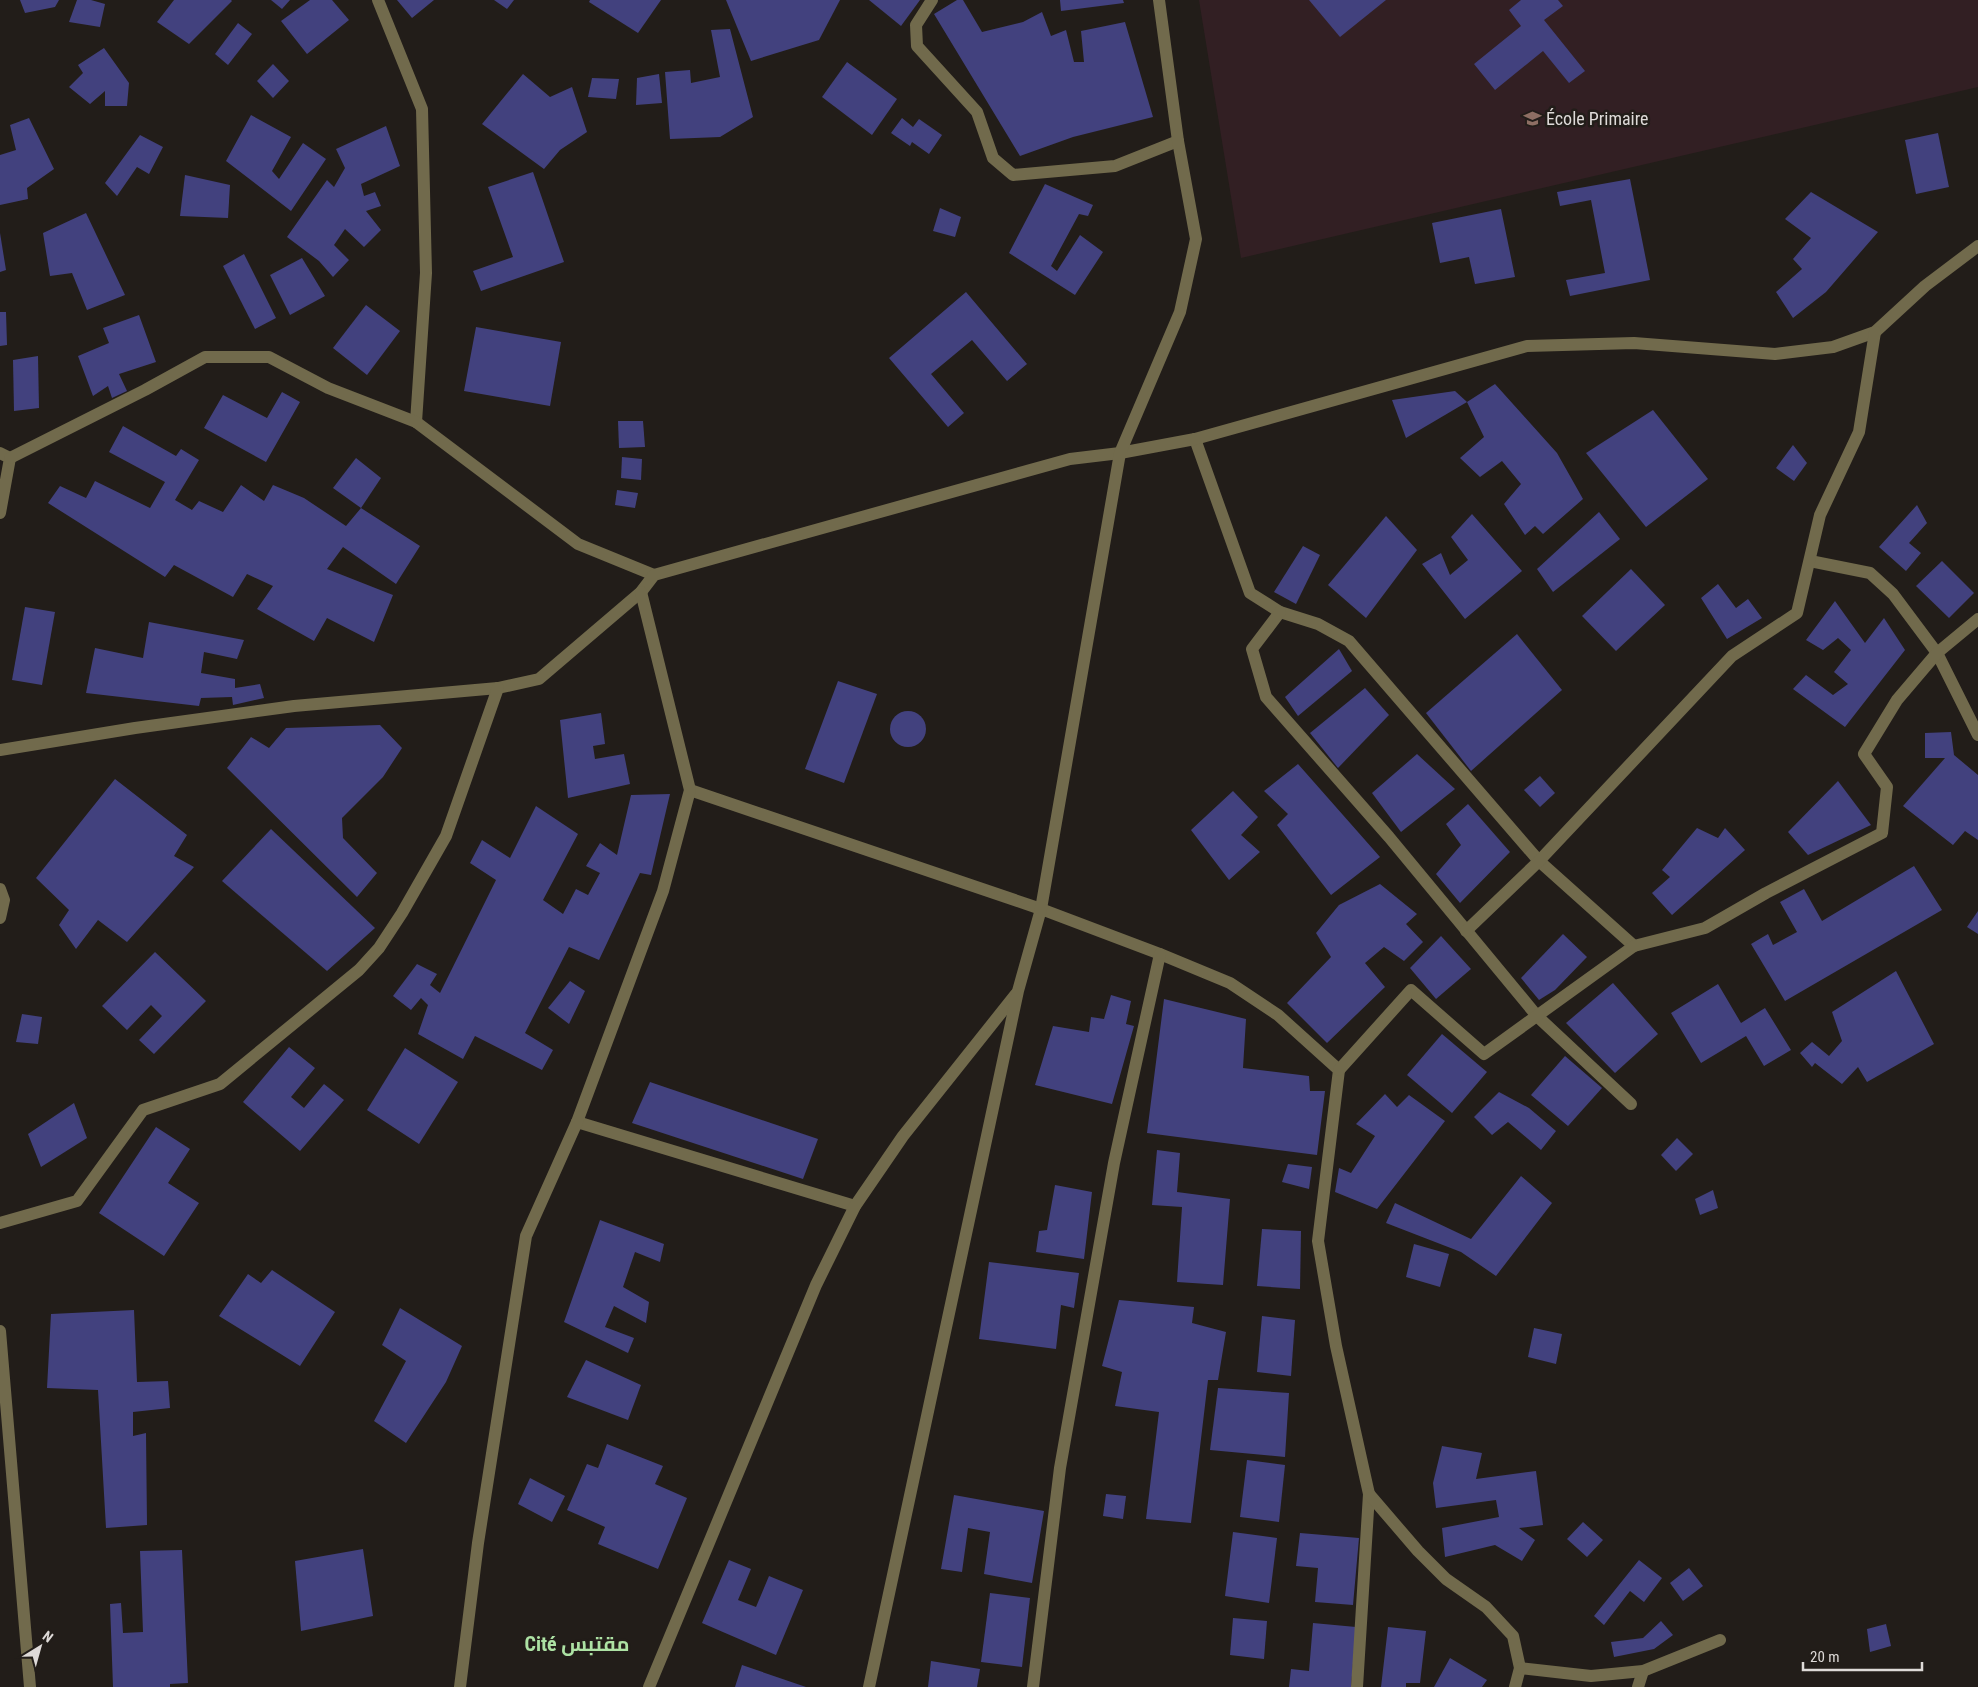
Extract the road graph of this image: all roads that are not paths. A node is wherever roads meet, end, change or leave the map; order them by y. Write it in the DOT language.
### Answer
graph roads {
  1 [pos="378,0"];
  2 [pos="932,0"];
  3 [pos="1160,0"];
  4 [pos="1178,141"];
  5 [pos="1978,246"];
  6 [pos="1875,332"];
  7 [pos="416,422"];
  8 [pos="1195,439"];
  9 [pos="1120,454"];
  10 [pos="5,455"];
  11 [pos="0,513"];
  12 [pos="1810,560"];
  13 [pos="654,575"];
  14 [pos="641,592"];
  15 [pos="1280,612"];
  16 [pos="1978,619"];
  17 [pos="1938,653"];
  18 [pos="498,688"];
  19 [pos="1978,735"];
  20 [pos="0,750"];
  21 [pos="690,790"];
  22 [pos="1540,861"];
  23 [pos="0,889"];
  24 [pos="1041,909"];
  25 [pos="0,918"];
  26 [pos="1466,931"];
  27 [pos="1634,946"];
  28 [pos="1160,954"];
  29 [pos="1018,991"];
  30 [pos="1537,1016"];
  31 [pos="1339,1070"];
  32 [pos="1631,1104"];
  33 [pos="577,1122"];
  34 [pos="855,1206"];
  35 [pos="0,1223"];
  36 [pos="0,1331"];
  37 [pos="1369,1494"];
  38 [pos="1720,1640"];
  39 [pos="1520,1668"];
  40 [pos="1642,1671"];
  41 [pos="30,1687"];
  42 [pos="460,1687"];
  43 [pos="649,1687"];
  44 [pos="869,1687"];
  45 [pos="1033,1687"];
  46 [pos="1358,1687"];
  47 [pos="1516,1687"];
  48 [pos="1638,1687"];
  1 -- 7 [label="street"];
  2 -- 4 [label="street"];
  3 -- 4 [label="street"];
  4 -- 9 [label="street"];
  5 -- 6 [label="street"];
  6 -- 8 [label="street"];
  6 -- 12 [label="street"];
  7 -- 10 [label="street"];
  7 -- 13 [label="street"];
  8 -- 9 [label="street"];
  8 -- 15 [label="street"];
  9 -- 13 [label="street"];
  9 -- 24 [label="street"];
  10 -- 11 [label="street"];
  12 -- 17 [label="street"];
  12 -- 22 [label="street"];
  13 -- 14 [label="street"];
  14 -- 18 [label="street"];
  14 -- 21 [label="street"];
  15 -- 22 [label="street"];
  15 -- 26 [label="street"];
  16 -- 17 [label="street"];
  17 -- 19 [label="street"];
  17 -- 27 [label="street"];
  18 -- 20 [label="street"];
  18 -- 35 [label="street"];
  21 -- 24 [label="street"];
  21 -- 33 [label="street"];
  22 -- 26 [label="street"];
  22 -- 27 [label="street"];
  23 -- 25 [label="street"];
  24 -- 28 [label="street"];
  24 -- 29 [label="street"];
  26 -- 30 [label="street"];
  27 -- 30 [label="street"];
  28 -- 31 [label="street"];
  28 -- 45 [label="street"];
  29 -- 34 [label="street"];
  29 -- 44 [label="street"];
  30 -- 31 [label="street"];
  30 -- 32 [label="street"];
  31 -- 37 [label="street"];
  33 -- 34 [label="street"];
  33 -- 42 [label="street"];
  34 -- 43 [label="street"];
  36 -- 41 [label="street"];
  37 -- 39 [label="street"];
  37 -- 46 [label="street"];
  38 -- 40 [label="street"];
  39 -- 40 [label="street"];
  39 -- 47 [label="street"];
  40 -- 48 [label="street"];
}
